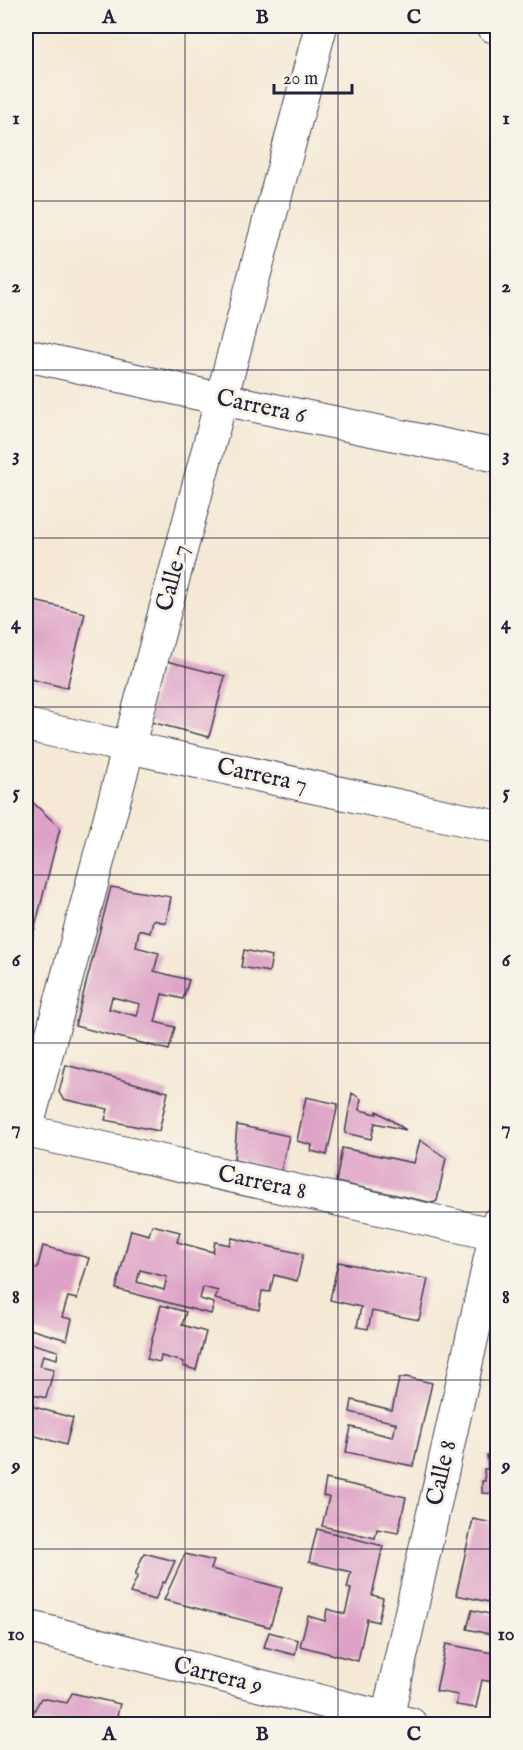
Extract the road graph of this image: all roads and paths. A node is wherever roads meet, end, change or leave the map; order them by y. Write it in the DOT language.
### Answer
graph roads {
  1 [pos="321,26"];
  2 [pos="492,26"];
  3 [pos="498,26"];
  4 [pos="26,355"];
  5 [pos="221,399"];
  6 [pos="498,456"];
  7 [pos="26,725"];
  8 [pos="128,747"];
  9 [pos="498,827"];
  10 [pos="26,1131"];
  11 [pos="497,1230"];
  12 [pos="26,1626"];
  13 [pos="394,1723"];
  1 -- 5 [label="street, Calle 7"];
  2 -- 3 [label="street"];
  4 -- 5 [label="street, Carrera 6"];
  5 -- 6 [label="street, Carrera 6"];
  5 -- 8 [label="street, Calle 7"];
  7 -- 8 [label="street, Carrera 7"];
  8 -- 9 [label="street, Carrera 7"];
  8 -- 10 [label="street, Calle 7"];
  10 -- 11 [label="street, Carrera 8"];
  11 -- 13 [label="street, Calle 8"];
  12 -- 13 [label="street, Carrera 9"];
}
